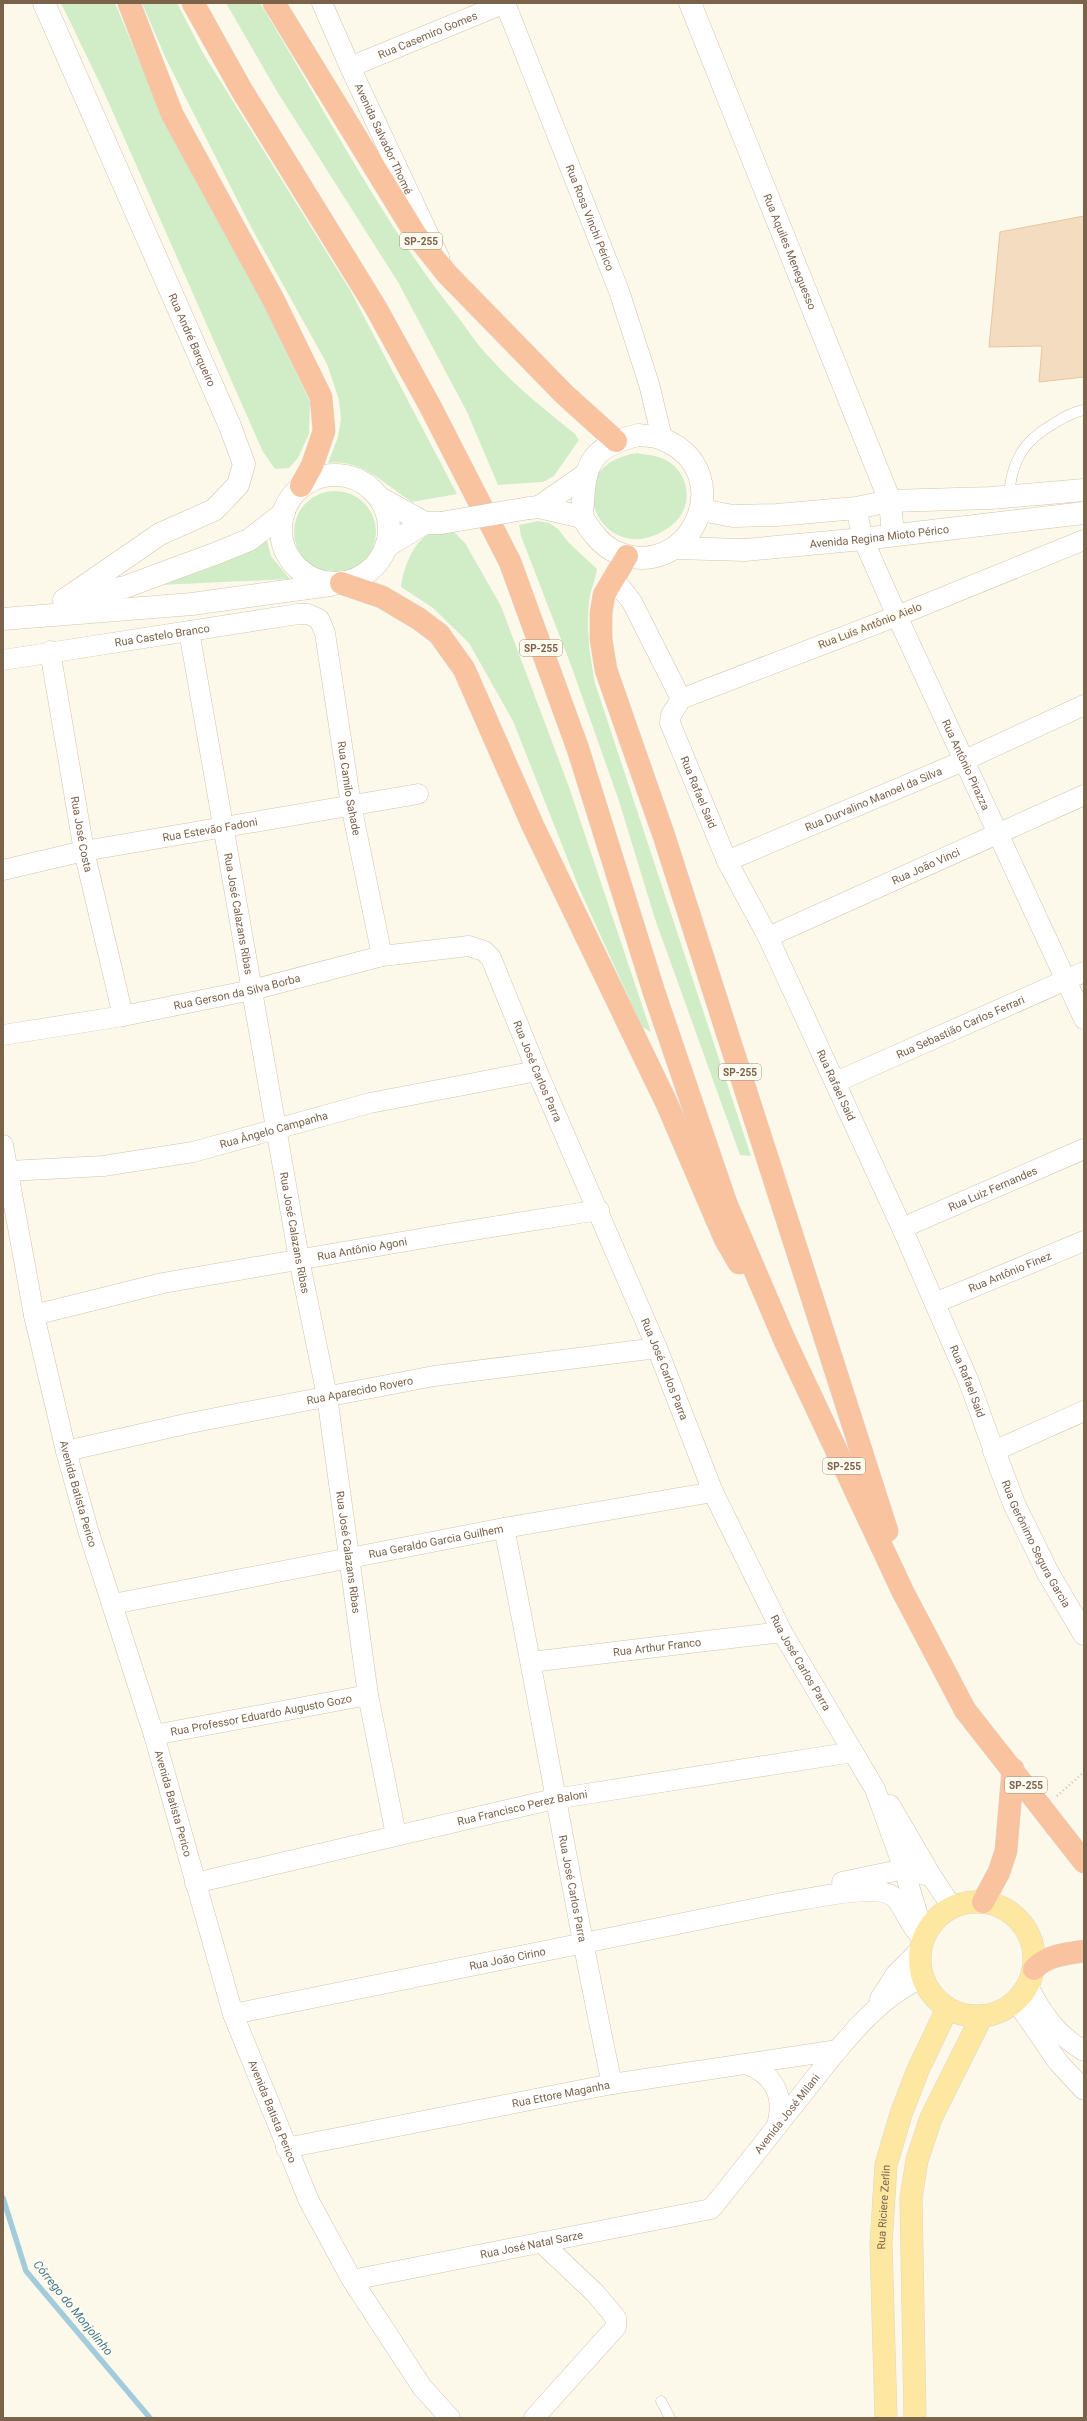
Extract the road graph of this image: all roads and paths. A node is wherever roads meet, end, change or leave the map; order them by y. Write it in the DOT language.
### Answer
graph roads {
  1 [pos="44,3"];
  2 [pos="129,3"];
  3 [pos="193,3"];
  4 [pos="274,3"];
  5 [pos="322,3"];
  6 [pos="505,3"];
  7 [pos="690,3"];
  8 [pos="350,67"];
  9 [pos="447,274"];
  10 [pos="1084,410"];
  11 [pos="662,438"];
  12 [pos="616,441"];
  13 [pos="585,475"];
  14 [pos="301,486"];
  15 [pos="1084,490"];
  16 [pos="380,498"];
  17 [pos="1000,498"];
  18 [pos="890,501"];
  19 [pos="534,507"];
  20 [pos="856,508"];
  21 [pos="701,510"];
  22 [pos="284,513"];
  23 [pos="1084,513"];
  24 [pos="582,517"];
  25 [pos="433,523"];
  26 [pos="994,523"];
  27 [pos="893,535"];
  28 [pos="863,539"];
  29 [pos="1084,540"];
  30 [pos="387,546"];
  31 [pos="674,548"];
  32 [pos="627,556"];
  33 [pos="613,578"];
  34 [pos="341,583"];
  35 [pos="64,600"];
  36 [pos="3,605"];
  37 [pos="897,616"];
  38 [pos="3,619"];
  39 [pos="319,619"];
  40 [pos="189,631"];
  41 [pos="50,651"];
  42 [pos="3,660"];
  43 [pos="681,699"];
  44 [pos="1084,705"];
  45 [pos="963,761"];
  46 [pos="418,794"];
  47 [pos="1084,795"];
  48 [pos="351,805"];
  49 [pos="222,829"];
  50 [pos="997,835"];
  51 [pos="84,852"];
  52 [pos="727,861"];
  53 [pos="3,870"];
  54 [pos="768,937"];
  55 [pos="469,946"];
  56 [pos="382,956"];
  57 [pos="1084,972"];
  58 [pos="1066,980"];
  59 [pos="252,990"];
  60 [pos="123,1016"];
  61 [pos="1084,1018"];
  62 [pos="3,1035"];
  63 [pos="537,1071"];
  64 [pos="836,1082"];
  65 [pos="276,1127"];
  66 [pos="3,1145"];
  67 [pos="1084,1150"];
  68 [pos="9,1171"];
  69 [pos="599,1210"];
  70 [pos="902,1228"];
  71 [pos="1084,1241"];
  72 [pos="299,1259"];
  73 [pos="935,1303"];
  74 [pos="34,1315"];
  75 [pos="785,1341"];
  76 [pos="657,1348"];
  77 [pos="327,1396"];
  78 [pos="1084,1411"];
  79 [pos="66,1451"];
  80 [pos="994,1451"];
  81 [pos="713,1492"];
  82 [pos="504,1528"];
  83 [pos="348,1558"];
  84 [pos="903,1592"];
  85 [pos="113,1604"];
  86 [pos="782,1632"];
  87 [pos="1084,1634"];
  88 [pos="531,1662"];
  89 [pos="368,1695"];
  90 [pos="154,1735"];
  91 [pos="853,1752"];
  92 [pos="1013,1769"];
  93 [pos="1084,1772"];
  94 [pos="875,1789"];
  95 [pos="554,1799"];
  96 [pos="1043,1808"];
  97 [pos="396,1835"];
  98 [pos="1084,1862"];
  99 [pos="904,1869"];
  100 [pos="932,1877"];
  101 [pos="195,1883"];
  102 [pos="983,1902"];
  103 [pos="782,1903"];
  104 [pos="952,1907"];
  105 [pos="923,1941"];
  106 [pos="582,1943"];
  107 [pos="1084,1951"];
  108 [pos="922,1978"];
  109 [pos="1026,1985"];
  110 [pos="947,2009"];
  111 [pos="233,2014"];
  112 [pos="982,2016"];
  113 [pos="866,2020"];
  114 [pos="838,2050"];
  115 [pos="1084,2051"];
  116 [pos="746,2064"];
  117 [pos="612,2084"];
  118 [pos="1084,2090"];
  119 [pos="777,2126"];
  120 [pos="286,2148"];
  121 [pos="711,2209"];
  122 [pos="541,2242"];
  123 [pos="352,2280"];
  124 [pos="660,2401"];
  125 [pos="450,2418"];
  126 [pos="534,2418"];
  127 [pos="670,2418"];
  128 [pos="886,2418"];
  129 [pos="914,2418"];
  1 -- 35 [label="street, Rua André Barqueiro"];
  2 -- 14 [label="highway"];
  3 -- 75 [label="highway, SP-255"];
  4 -- 9 [label="highway, SP-255"];
  5 -- 8 [label="street, Avenida Salvador Thomé"];
  6 -- 8 [label="street, Rua Casemiro Gomes"];
  6 -- 11 [label="street, Rua Rosa Vinchi Périco"];
  7 -- 18 [label="street, Rua Aquiles Meneguesso"];
  8 -- 9 [label="street, Avenida Salvador Thomé"];
  9 -- 12 [label="highway, SP-255"];
  10 -- 17 [label="lane"];
  11 -- 12 [label="street"];
  11 -- 21 [label="street"];
  12 -- 13 [label="street"];
  13 -- 19 [label="street"];
  13 -- 24 [label="street"];
  14 -- 16 [label="street"];
  14 -- 22 [label="street"];
  15 -- 17 [label="street"];
  16 -- 25 [label="street"];
  16 -- 30 [label="street"];
  17 -- 18 [label="street"];
  17 -- 26 [label="street"];
  18 -- 20 [label="street"];
  18 -- 27 [label="street, Rua Aquiles Meneguesso"];
  19 -- 24 [label="street"];
  19 -- 25 [label="street, bridge"];
  20 -- 21 [label="street"];
  20 -- 28 [label="street, Rua Antônio Pirazza"];
  21 -- 31 [label="street"];
  22 -- 34 [label="street"];
  22 -- 35 [label="street"];
  23 -- 26 [label="street, Avenida Regina Mioto Périco"];
  24 -- 32 [label="street"];
  25 -- 30 [label="street"];
  26 -- 27 [label="street, Avenida Regina Mioto Périco"];
  27 -- 28 [label="street, Avenida Regina Mioto Périco"];
  28 -- 31 [label="street, Avenida Regina Mioto Périco"];
  28 -- 37 [label="street, Rua Antônio Pirazza"];
  29 -- 37 [label="street, Rua Luís Antônio Aielo"];
  30 -- 34 [label="street"];
  31 -- 32 [label="street"];
  32 -- 33 [label="highway, SP-255"];
  33 -- 43 [label="street"];
  33 -- 84 [label="highway, SP-255"];
  34 -- 38 [label="street"];
  34 -- 75 [label="highway, SP-255"];
  35 -- 36 [label="street"];
  37 -- 43 [label="street, Rua Luís Antônio Aielo"];
  37 -- 45 [label="street, Rua Antônio Pirazza"];
  39 -- 40 [label="street, Rua Castelo Branco"];
  39 -- 48 [label="street, Rua Camilo Sahade"];
  40 -- 41 [label="street, Rua Castelo Branco"];
  40 -- 49 [label="street, Rua José Calazans Ribas"];
  41 -- 42 [label="street, Rua Castelo Branco"];
  41 -- 51 [label="street, Rua José Costa"];
  43 -- 52 [label="street, Rua Rafael Said"];
  44 -- 45 [label="street, Rua Durvalino Manoel da Silva"];
  45 -- 50 [label="street, Rua Antônio Pirazza"];
  45 -- 52 [label="street, Rua Durvalino Manoel da Silva"];
  46 -- 48 [label="street, Rua Estevão Fadoni"];
  47 -- 50 [label="street, Rua João Vinci"];
  48 -- 49 [label="street, Rua Estevão Fadoni"];
  48 -- 56 [label="street, Rua Camilo Sahade"];
  49 -- 51 [label="street, Rua Estevão Fadoni"];
  49 -- 59 [label="street, Rua José Calazans Ribas"];
  50 -- 54 [label="street, Rua João Vinci"];
  50 -- 58 [label="street, Rua Antônio Pirazza"];
  51 -- 53 [label="street, Rua Estevão Fadoni"];
  51 -- 60 [label="street, Rua José Costa"];
  52 -- 54 [label="street, Rua Rafael Said"];
  54 -- 64 [label="street, Rua Rafael Said"];
  55 -- 56 [label="street, Rua Gerson da Silva Borba"];
  55 -- 63 [label="street, Rua José Carlos Parra"];
  56 -- 59 [label="street, Rua Gerson da Silva Borba"];
  57 -- 58 [label="street, Rua Sebastião Carlos Ferrari"];
  58 -- 61 [label="street, Rua Antônio Pirazza"];
  58 -- 64 [label="street, Rua Sebastião Carlos Ferrari"];
  59 -- 60 [label="street, Rua Gerson da Silva Borba"];
  59 -- 65 [label="street, Rua José Calazans Ribas"];
  60 -- 62 [label="street, Rua Gerson da Silva Borba"];
  63 -- 65 [label="street, Rua Ângelo Campanha"];
  63 -- 69 [label="street, Rua José Carlos Parra"];
  64 -- 70 [label="street, Rua Rafael Said"];
  65 -- 68 [label="street, Rua Ângelo Campanha"];
  65 -- 72 [label="street, Rua José Calazans Ribas"];
  66 -- 68 [label="street, Avenida Batista Perico"];
  67 -- 70 [label="street, Rua Luiz Fernandes"];
  68 -- 74 [label="street, Avenida Batista Perico"];
  69 -- 72 [label="street, Rua Antônio Agoni"];
  69 -- 76 [label="street, Rua José Carlos Parra"];
  70 -- 73 [label="street, Rua Rafael Said"];
  71 -- 73 [label="street, Rua Antônio Finez"];
  72 -- 74 [label="street, Rua Antônio Agoni"];
  72 -- 77 [label="street, Rua José Calazans Ribas"];
  73 -- 80 [label="street, Rua Rafael Said"];
  74 -- 79 [label="street, Avenida Batista Perico"];
  75 -- 84 [label="highway, SP-255"];
  76 -- 77 [label="street, Rua Aparecido Rovero"];
  76 -- 81 [label="street, Rua José Carlos Parra"];
  77 -- 79 [label="street, Rua Aparecido Rovero"];
  77 -- 83 [label="street, Rua José Calazans Ribas"];
  78 -- 80 [label="street"];
  79 -- 85 [label="street, Avenida Batista Perico"];
  80 -- 87 [label="street, Rua Gerônimo Segura Garcia"];
  81 -- 82 [label="street, Rua Geraldo Garcia Guilhem"];
  81 -- 86 [label="street, Rua José Carlos Parra"];
  82 -- 83 [label="street, Rua Geraldo Garcia Guilhem"];
  82 -- 88 [label="street, Rua José Carlos Parra"];
  83 -- 85 [label="street, Rua Geraldo Garcia Guilhem"];
  83 -- 89 [label="street, Rua José Calazans Ribas"];
  84 -- 92 [label="highway, SP-255"];
  85 -- 90 [label="street, Avenida Batista Perico"];
  86 -- 88 [label="street, Rua Arthur Franco"];
  86 -- 91 [label="street, Rua José Carlos Parra"];
  88 -- 95 [label="street, Rua José Carlos Parra"];
  89 -- 90 [label="street, Rua Professor Eduardo Augusto Gozo"];
  89 -- 97 [label="street, Rua José Calazans Ribas"];
  90 -- 101 [label="street, Avenida Batista Perico"];
  91 -- 94 [label="street, Rua José Carlos Parra"];
  91 -- 95 [label="street, Rua Francisco Perez Baloni"];
  92 -- 96 [label="highway, SP-255"];
  92 -- 102 [label="highway"];
  93 -- 96 [label="path"];
  94 -- 99 [label="street, Rua José Carlos Parra"];
  94 -- 100 [label="street, Rua José Carlos Parra"];
  95 -- 97 [label="street, Rua Francisco Perez Baloni"];
  95 -- 106 [label="street, Rua José Carlos Parra"];
  96 -- 98 [label="highway, SP-255"];
  97 -- 101 [label="street, Rua Francisco Perez Baloni"];
  99 -- 100 [label="street"];
  99 -- 103 [label="street"];
  99 -- 105 [label="street, Rua José Carlos Parra"];
  100 -- 104 [label="street, Rua José Carlos Parra"];
  101 -- 111 [label="street, Avenida Batista Perico"];
  102 -- 104 [label="main road"];
  102 -- 109 [label="main road"];
  103 -- 105 [label="street"];
  103 -- 106 [label="street, Rua João Cirino"];
  104 -- 105 [label="main road"];
  105 -- 108 [label="main road"];
  105 -- 113 [label="street, Avenida José Milani"];
  106 -- 111 [label="street, Rua João Cirino"];
  106 -- 117 [label="street, Rua José Carlos Parra"];
  107 -- 109 [label="highway"];
  108 -- 110 [label="main road"];
  108 -- 113 [label="street, Avenida José Milani"];
  109 -- 112 [label="main road"];
  109 -- 115 [label="street"];
  109 -- 118 [label="street"];
  110 -- 112 [label="main road"];
  110 -- 128 [label="main road, Rua Riciere Zerlin"];
  111 -- 120 [label="street, Avenida Batista Perico"];
  112 -- 129 [label="main road"];
  113 -- 114 [label="street, Avenida José Milani"];
  114 -- 116 [label="street, Rua Ettore Maganha"];
  114 -- 119 [label="street, Avenida José Milani"];
  116 -- 117 [label="street, Rua Ettore Maganha"];
  116 -- 119 [label="street"];
  117 -- 120 [label="street, Rua Ettore Maganha"];
  119 -- 121 [label="street, Avenida José Milani"];
  120 -- 123 [label="street, Avenida Batista Perico"];
  121 -- 122 [label="street, Rua José Natal Sarze"];
  122 -- 123 [label="street, Rua José Natal Sarze"];
  122 -- 126 [label="street"];
  123 -- 125 [label="street, Avenida Batista Perico"];
  124 -- 127 [label="lane"];
}
